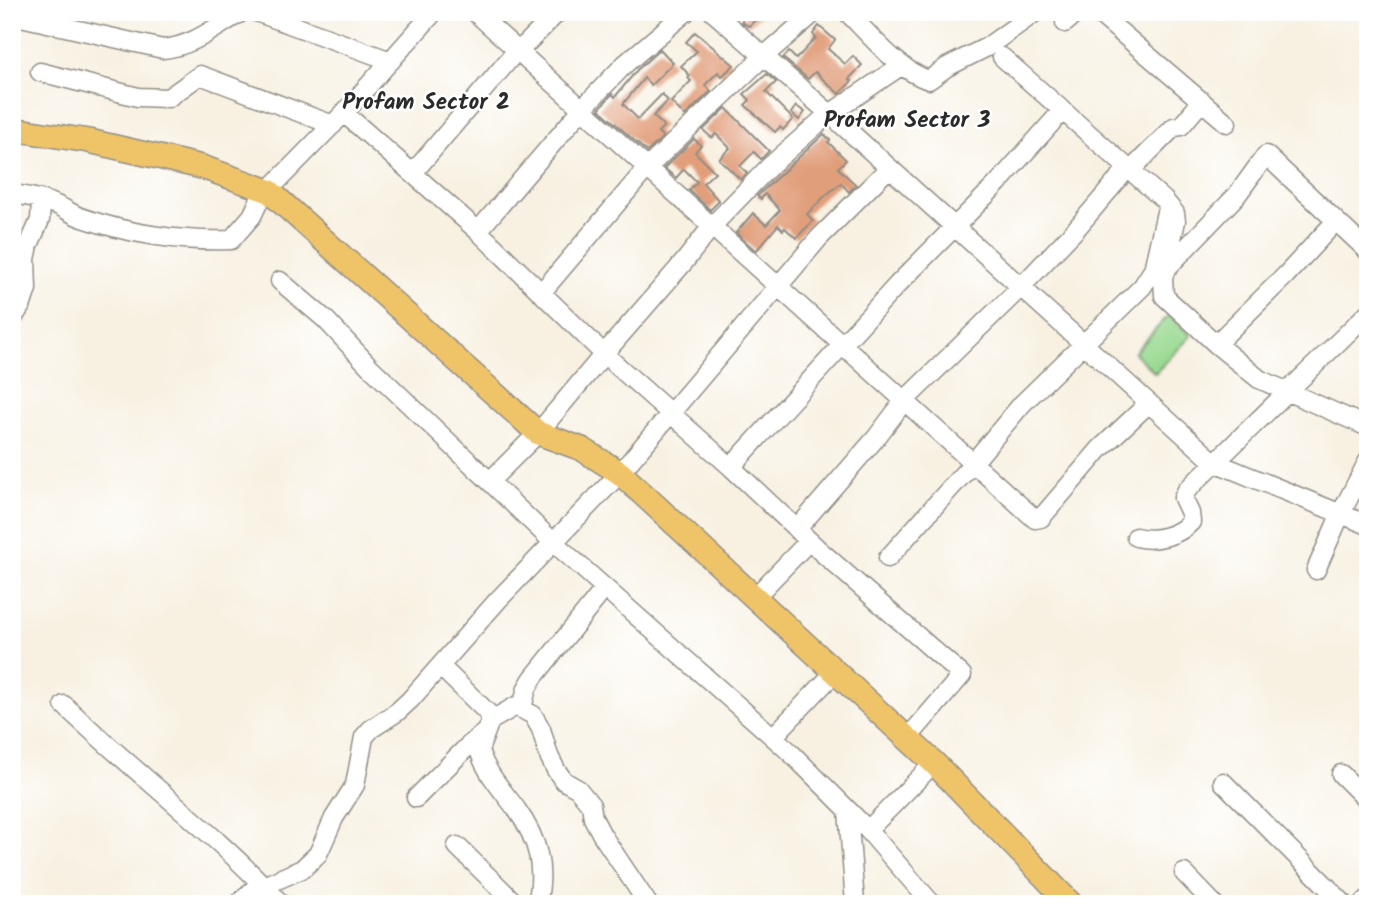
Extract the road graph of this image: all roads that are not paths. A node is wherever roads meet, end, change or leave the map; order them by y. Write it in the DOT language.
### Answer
graph roads {
  1 [pos="242,12"];
  2 [pos="256,12"];
  3 [pos="434,12"];
  4 [pos="475,12"];
  5 [pos="558,12"];
  6 [pos="686,12"];
  7 [pos="815,12"];
  8 [pos="847,12"];
  9 [pos="1097,12"];
  10 [pos="716,13"];
  11 [pos="1033,14"];
  12 [pos="12,15"];
  13 [pos="517,49"];
  14 [pos="764,56"];
  15 [pos="1002,57"];
  16 [pos="391,61"];
  17 [pos="902,65"];
  18 [pos="40,72"];
  19 [pos="1202,101"];
  20 [pos="582,109"];
  21 [pos="1062,111"];
  22 [pos="830,114"];
  23 [pos="339,119"];
  24 [pos="1227,123"];
  25 [pos="12,128"];
  26 [pos="647,168"];
  27 [pos="889,168"];
  28 [pos="1127,169"];
  29 [pos="413,173"];
  30 [pos="269,191"];
  31 [pos="12,194"];
  32 [pos="41,200"];
  33 [pos="1168,205"];
  34 [pos="1336,221"];
  35 [pos="712,226"];
  36 [pos="955,228"];
  37 [pos="478,231"];
  38 [pos="1368,251"];
  39 [pos="1167,268"];
  40 [pos="281,281"];
  41 [pos="776,286"];
  42 [pos="20,288"];
  43 [pos="1020,288"];
  44 [pos="541,293"];
  45 [pos="1368,313"];
  46 [pos="12,320"];
  47 [pos="1216,344"];
  48 [pos="842,345"];
  49 [pos="1084,345"];
  50 [pos="604,354"];
  51 [pos="1286,392"];
  52 [pos="904,401"];
  53 [pos="1149,402"];
  54 [pos="670,411"];
  55 [pos="1368,427"];
  56 [pos="538,433"];
  57 [pos="1214,461"];
  58 [pos="1368,461"];
  59 [pos="973,463"];
  60 [pos="731,467"];
  61 [pos="620,473"];
  62 [pos="490,481"];
  63 [pos="1341,513"];
  64 [pos="803,522"];
  65 [pos="1368,525"];
  66 [pos="1136,537"];
  67 [pos="552,541"];
  68 [pos="809,541"];
  69 [pos="887,558"];
  70 [pos="1316,569"];
  71 [pos="605,588"];
  72 [pos="754,598"];
  73 [pos="440,667"];
  74 [pos="835,672"];
  75 [pos="64,705"];
  76 [pos="522,708"];
  77 [pos="487,727"];
  78 [pos="773,737"];
  79 [pos="907,738"];
  80 [pos="934,763"];
  81 [pos="1341,774"];
  82 [pos="1223,782"];
  83 [pos="416,798"];
  84 [pos="1368,801"];
  85 [pos="848,810"];
  86 [pos="868,830"];
  87 [pos="457,846"];
  88 [pos="1184,873"];
  89 [pos="265,886"];
  90 [pos="1051,895"];
  91 [pos="1368,899"];
  92 [pos="238,904"];
  93 [pos="281,904"];
  94 [pos="516,904"];
  95 [pos="537,904"];
  96 [pos="648,904"];
  97 [pos="855,904"];
  98 [pos="932,904"];
  99 [pos="1071,904"];
  100 [pos="1214,904"];
  101 [pos="1344,904"];
  102 [pos="1363,904"];
  1 -- 12 [label="street"];
  2 -- 16 [label="street"];
  3 -- 16 [label="street"];
  4 -- 13 [label="street"];
  5 -- 13 [label="street"];
  6 -- 20 [label="street"];
  7 -- 14 [label="street"];
  8 -- 17 [label="street"];
  9 -- 19 [label="street"];
  10 -- 14 [label="street"];
  11 -- 17 [label="street"];
  13 -- 20 [label="street"];
  13 -- 29 [label="street"];
  14 -- 22 [label="street"];
  14 -- 26 [label="street"];
  15 -- 21 [label="street"];
  16 -- 23 [label="street"];
  17 -- 22 [label="street"];
  18 -- 23 [label="street"];
  19 -- 24 [label="street"];
  19 -- 28 [label="street"];
  20 -- 26 [label="street"];
  20 -- 37 [label="street"];
  21 -- 28 [label="street"];
  21 -- 36 [label="street"];
  22 -- 27 [label="street"];
  22 -- 35 [label="street"];
  23 -- 29 [label="street"];
  23 -- 30 [label="street"];
  25 -- 30 [label="main road"];
  26 -- 35 [label="street"];
  26 -- 44 [label="street"];
  27 -- 36 [label="street"];
  27 -- 41 [label="street"];
  28 -- 33 [label="street"];
  28 -- 43 [label="street"];
  29 -- 37 [label="street"];
  30 -- 32 [label="street"];
  30 -- 56 [label="main road"];
  31 -- 32 [label="street"];
  32 -- 42 [label="street"];
  33 -- 39 [label="street"];
  33 -- 49 [label="street"];
  34 -- 38 [label="street"];
  34 -- 39 [label="street"];
  34 -- 47 [label="street"];
  35 -- 41 [label="street"];
  35 -- 50 [label="street"];
  36 -- 43 [label="street"];
  36 -- 48 [label="street"];
  37 -- 44 [label="street"];
  39 -- 47 [label="street"];
  40 -- 62 [label="street"];
  41 -- 48 [label="street"];
  41 -- 54 [label="street"];
  42 -- 46 [label="street"];
  43 -- 49 [label="street"];
  43 -- 52 [label="street"];
  44 -- 50 [label="street"];
  45 -- 51 [label="street"];
  47 -- 51 [label="street"];
  48 -- 52 [label="street"];
  48 -- 60 [label="street"];
  49 -- 53 [label="street"];
  49 -- 59 [label="street"];
  50 -- 54 [label="street"];
  50 -- 56 [label="street"];
  51 -- 55 [label="street"];
  51 -- 57 [label="street"];
  52 -- 59 [label="street"];
  52 -- 64 [label="street"];
  53 -- 57 [label="street"];
  53 -- 59 [label="street"];
  54 -- 60 [label="street"];
  54 -- 61 [label="street"];
  56 -- 61 [label="main road"];
  56 -- 62 [label="street"];
  57 -- 63 [label="street"];
  57 -- 66 [label="street"];
  58 -- 63 [label="street"];
  59 -- 69 [label="street"];
  60 -- 68 [label="street"];
  61 -- 67 [label="street"];
  61 -- 72 [label="main road"];
  62 -- 67 [label="street"];
  63 -- 65 [label="street"];
  63 -- 70 [label="street"];
  67 -- 71 [label="street"];
  67 -- 73 [label="street"];
  68 -- 72 [label="street"];
  68 -- 79 [label="street"];
  71 -- 76 [label="street"];
  71 -- 78 [label="street"];
  72 -- 74 [label="main road"];
  73 -- 77 [label="street"];
  73 -- 89 [label="street"];
  74 -- 78 [label="street"];
  74 -- 79 [label="main road"];
  75 -- 89 [label="street"];
  76 -- 77 [label="street"];
  76 -- 96 [label="street"];
  77 -- 83 [label="street"];
  77 -- 95 [label="street"];
  78 -- 85 [label="street"];
  79 -- 80 [label="main road"];
  80 -- 86 [label="street"];
  80 -- 90 [label="main road"];
  81 -- 84 [label="street"];
  82 -- 101 [label="street"];
  85 -- 86 [label="street"];
  85 -- 97 [label="street"];
  86 -- 98 [label="street"];
  87 -- 94 [label="street"];
  88 -- 100 [label="street"];
  89 -- 92 [label="street"];
  89 -- 93 [label="street"];
  90 -- 99 [label="main road"];
  91 -- 102 [label="street"];
}
